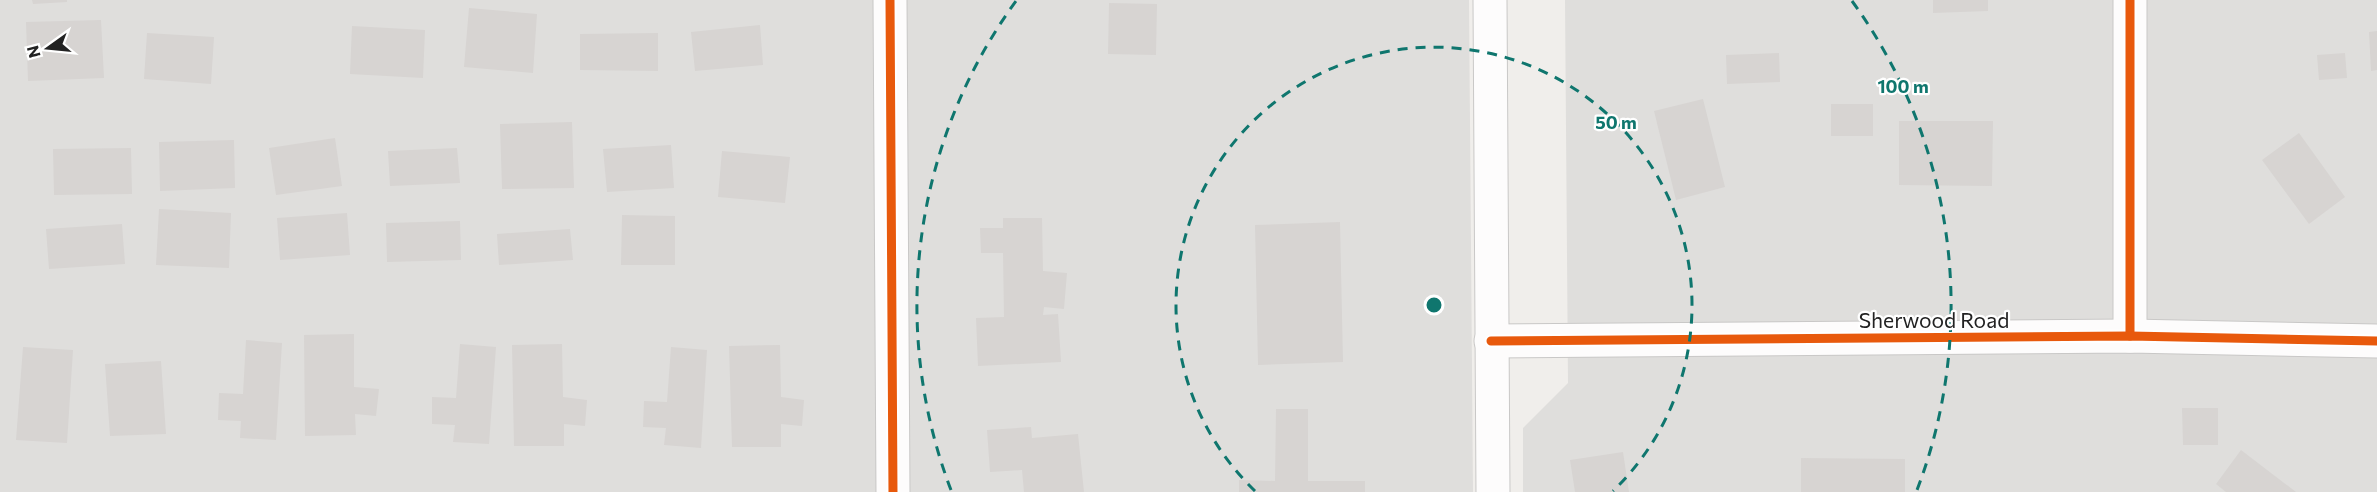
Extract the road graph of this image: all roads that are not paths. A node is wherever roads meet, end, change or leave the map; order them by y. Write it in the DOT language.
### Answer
graph roads {
  1 [pos="890,0"];
  2 [pos="1490,0"];
  3 [pos="2130,0"];
  4 [pos="2130,336"];
  5 [pos="1491,341"];
  6 [pos="2377,341"];
  7 [pos="893,492"];
  8 [pos="1492,492"];
  1 -- 7 [label="street"];
  2 -- 5 [label="street"];
  3 -- 4 [label="street"];
  4 -- 5 [label="street, Sherwood Road"];
  4 -- 6 [label="street, Sherwood Road"];
  5 -- 8 [label="street"];
}
